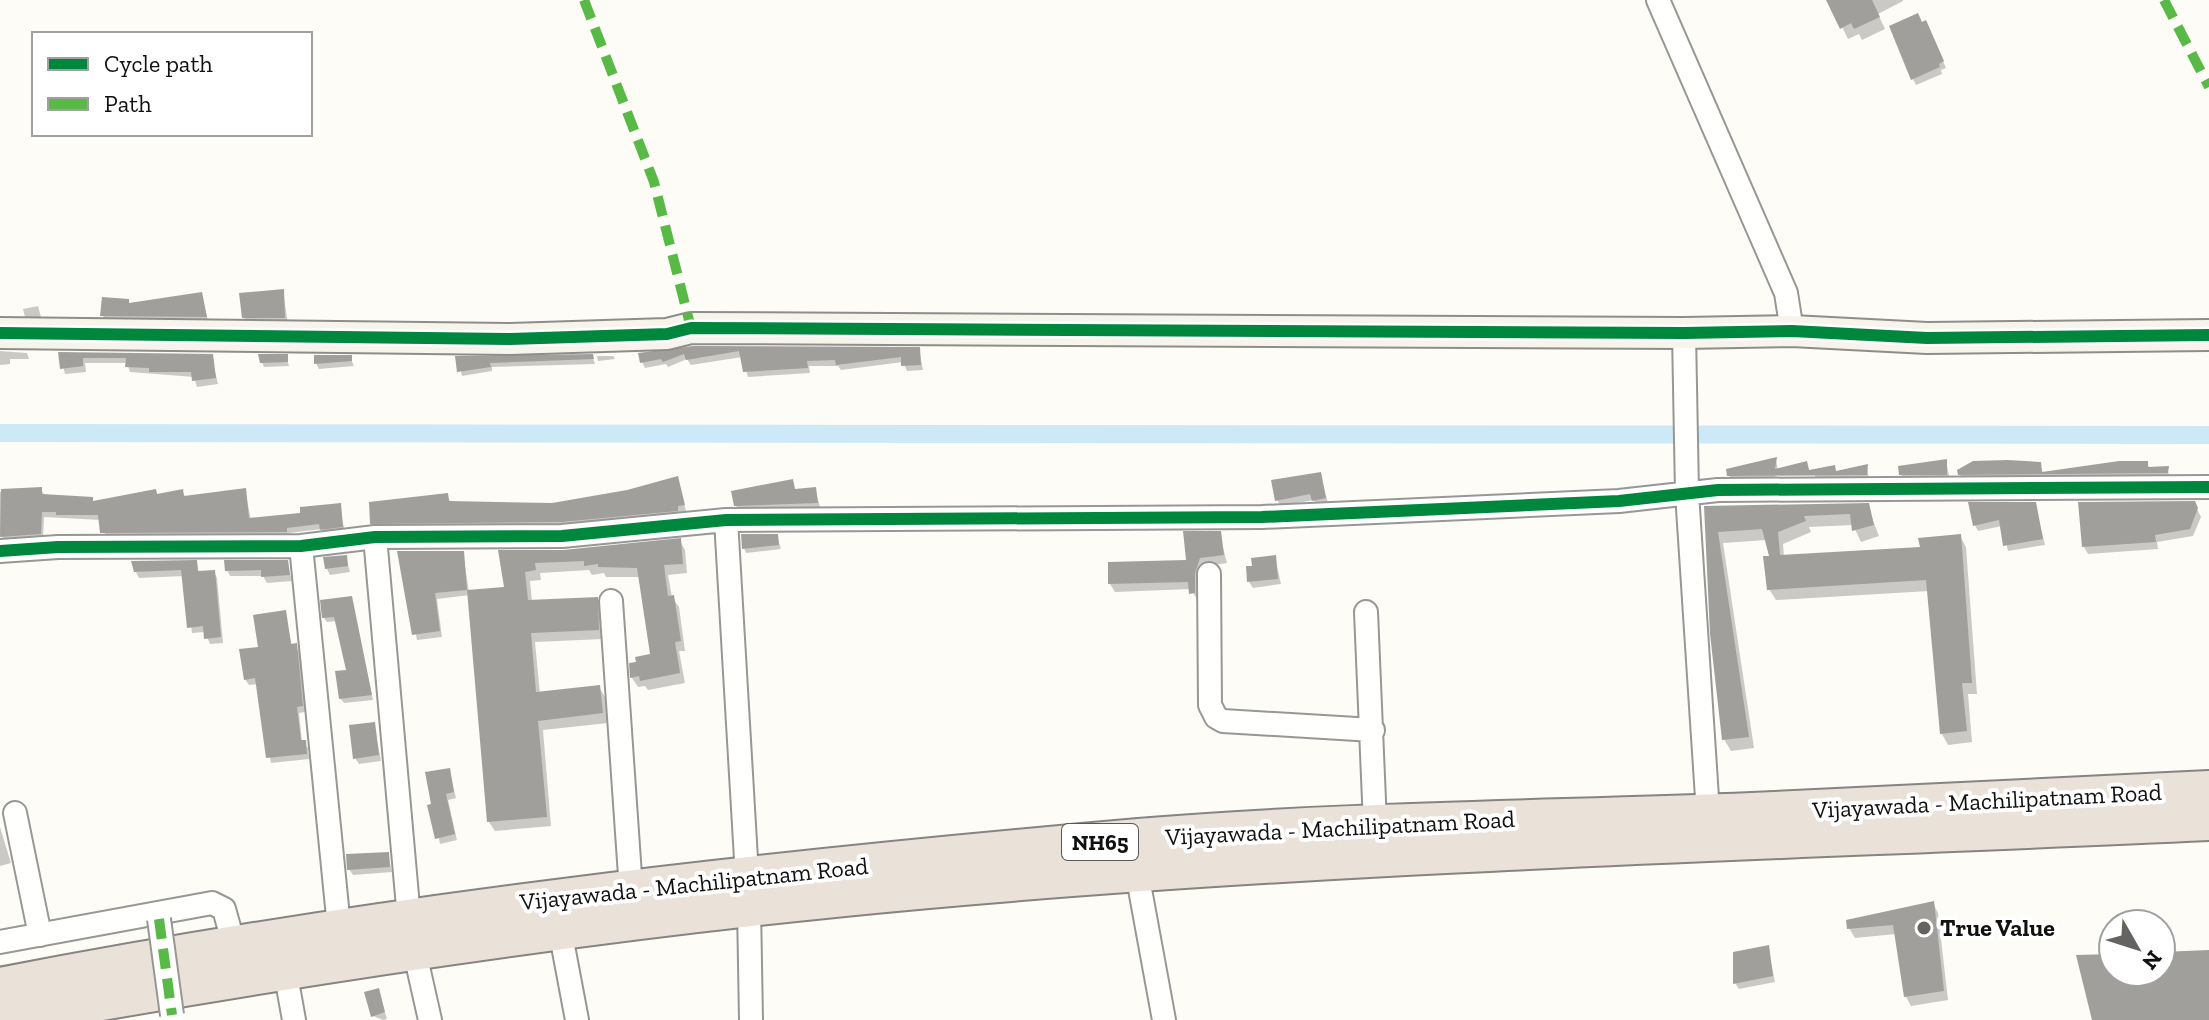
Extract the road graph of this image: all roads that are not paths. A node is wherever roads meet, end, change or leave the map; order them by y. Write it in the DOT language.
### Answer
graph roads {
  1 [pos="1658,0"];
  2 [pos="1792,331"];
  3 [pos="0,333"];
  4 [pos="2209,335"];
  5 [pos="1684,344"];
  6 [pos="2209,487"];
  7 [pos="1688,489"];
  8 [pos="726,520"];
  9 [pos="375,537"];
  10 [pos="301,546"];
  11 [pos="0,551"];
  12 [pos="1209,574"];
  13 [pos="611,601"];
  14 [pos="1366,612"];
  15 [pos="1373,730"];
  16 [pos="2209,790"];
  17 [pos="15,813"];
  18 [pos="1708,813"];
  19 [pos="2209,821"];
  20 [pos="1375,824"];
  21 [pos="1137,873"];
  22 [pos="631,890"];
  23 [pos="748,892"];
  24 [pos="159,919"];
  25 [pos="339,927"];
  26 [pos="560,930"];
  27 [pos="412,933"];
  28 [pos="40,935"];
  29 [pos="0,942"];
  30 [pos="234,945"];
  31 [pos="285,970"];
  32 [pos="8,1010"];
  33 [pos="172,1015"];
  34 [pos="294,1020"];
  35 [pos="430,1020"];
  36 [pos="577,1020"];
  37 [pos="751,1020"];
  38 [pos="1164,1020"];
  1 -- 2 [label="street"];
  2 -- 4 [label="street"];
  2 -- 5 [label="street"];
  3 -- 5 [label="street"];
  5 -- 7 [label="street"];
  6 -- 7 [label="street"];
  7 -- 8 [label="street"];
  7 -- 18 [label="street"];
  8 -- 9 [label="street"];
  8 -- 23 [label="street"];
  9 -- 10 [label="street"];
  9 -- 27 [label="street"];
  10 -- 11 [label="street"];
  10 -- 25 [label="street"];
  12 -- 15 [label="street"];
  13 -- 22 [label="street"];
  14 -- 15 [label="street"];
  15 -- 20 [label="street"];
  16 -- 18 [label="highway, Vijayawada - Machilipatnam Road / NH65"];
  17 -- 28 [label="street"];
  18 -- 20 [label="highway, Vijayawada - Machilipatnam Road / NH65"];
  19 -- 21 [label="highway, Vijayawada - Machilipatnam Road / NH65"];
  20 -- 23 [label="highway, Vijayawada - Machilipatnam Road / NH65"];
  21 -- 23 [label="highway, Vijayawada - Machilipatnam Road / NH65"];
  21 -- 38 [label="street"];
  22 -- 23 [label="highway, Vijayawada - Machilipatnam Road / NH65"];
  22 -- 27 [label="highway, Vijayawada - Machilipatnam Road / NH65"];
  23 -- 26 [label="highway, Vijayawada - Machilipatnam Road / NH65"];
  23 -- 37 [label="street"];
  24 -- 33 [label="street, bridge"];
  25 -- 27 [label="highway, Vijayawada - Machilipatnam Road / NH65"];
  25 -- 30 [label="highway, Vijayawada - Machilipatnam Road / NH65"];
  26 -- 27 [label="highway, Vijayawada - Machilipatnam Road / NH65"];
  26 -- 36 [label="street"];
  27 -- 31 [label="highway, Vijayawada - Machilipatnam Road / NH65"];
  27 -- 35 [label="street"];
  28 -- 29 [label="street"];
  28 -- 30 [label="street"];
  30 -- 32 [label="highway, Vijayawada - Machilipatnam Road / NH65"];
  31 -- 32 [label="highway, Vijayawada - Machilipatnam Road / NH65"];
  31 -- 34 [label="street"];
}
